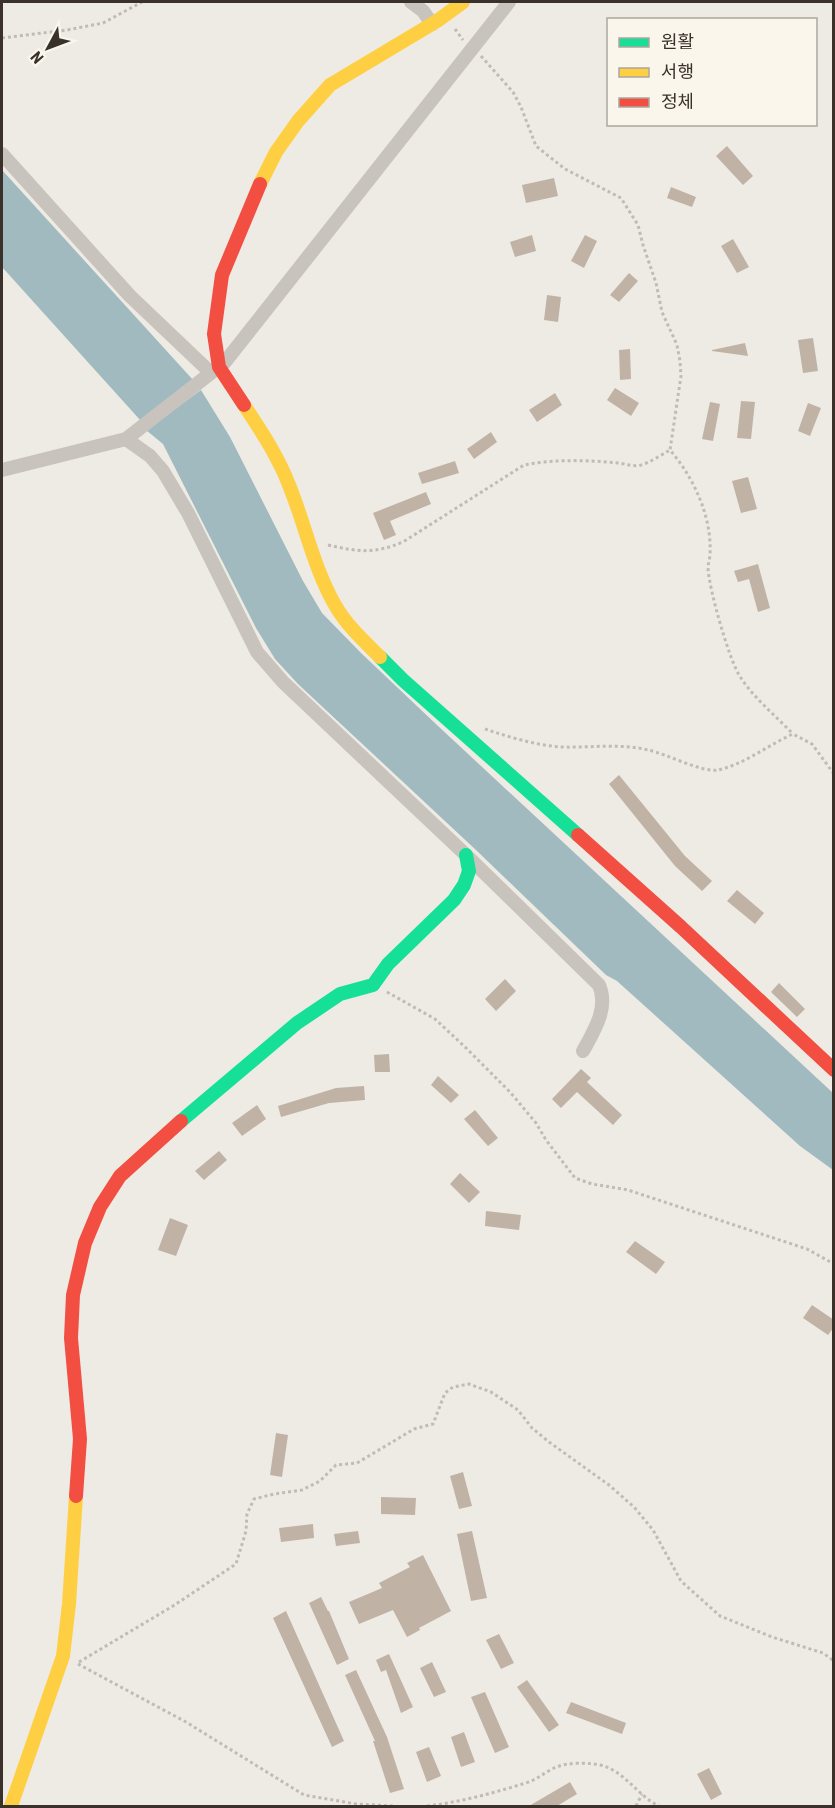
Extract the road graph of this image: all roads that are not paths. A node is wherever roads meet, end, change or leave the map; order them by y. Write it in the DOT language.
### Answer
graph roads {
  1 [pos="411,2"];
  2 [pos="464,2"];
  3 [pos="509,2"];
  4 [pos="432,24"];
  5 [pos="2,154"];
  6 [pos="215,370"];
  7 [pos="126,439"];
  8 [pos="2,470"];
  9 [pos="466,855"];
  10 [pos="583,1052"];
  11 [pos="834,1070"];
  12 [pos="11,1806"];
  1 -- 4 [label="street"];
  2 -- 4 [label="street"];
  3 -- 6 [label="street"];
  4 -- 6 [label="street"];
  5 -- 6 [label="street"];
  6 -- 7 [label="street"];
  6 -- 11 [label="street"];
  7 -- 8 [label="street"];
  7 -- 9 [label="street"];
  9 -- 10 [label="street"];
  9 -- 12 [label="street"];
}
